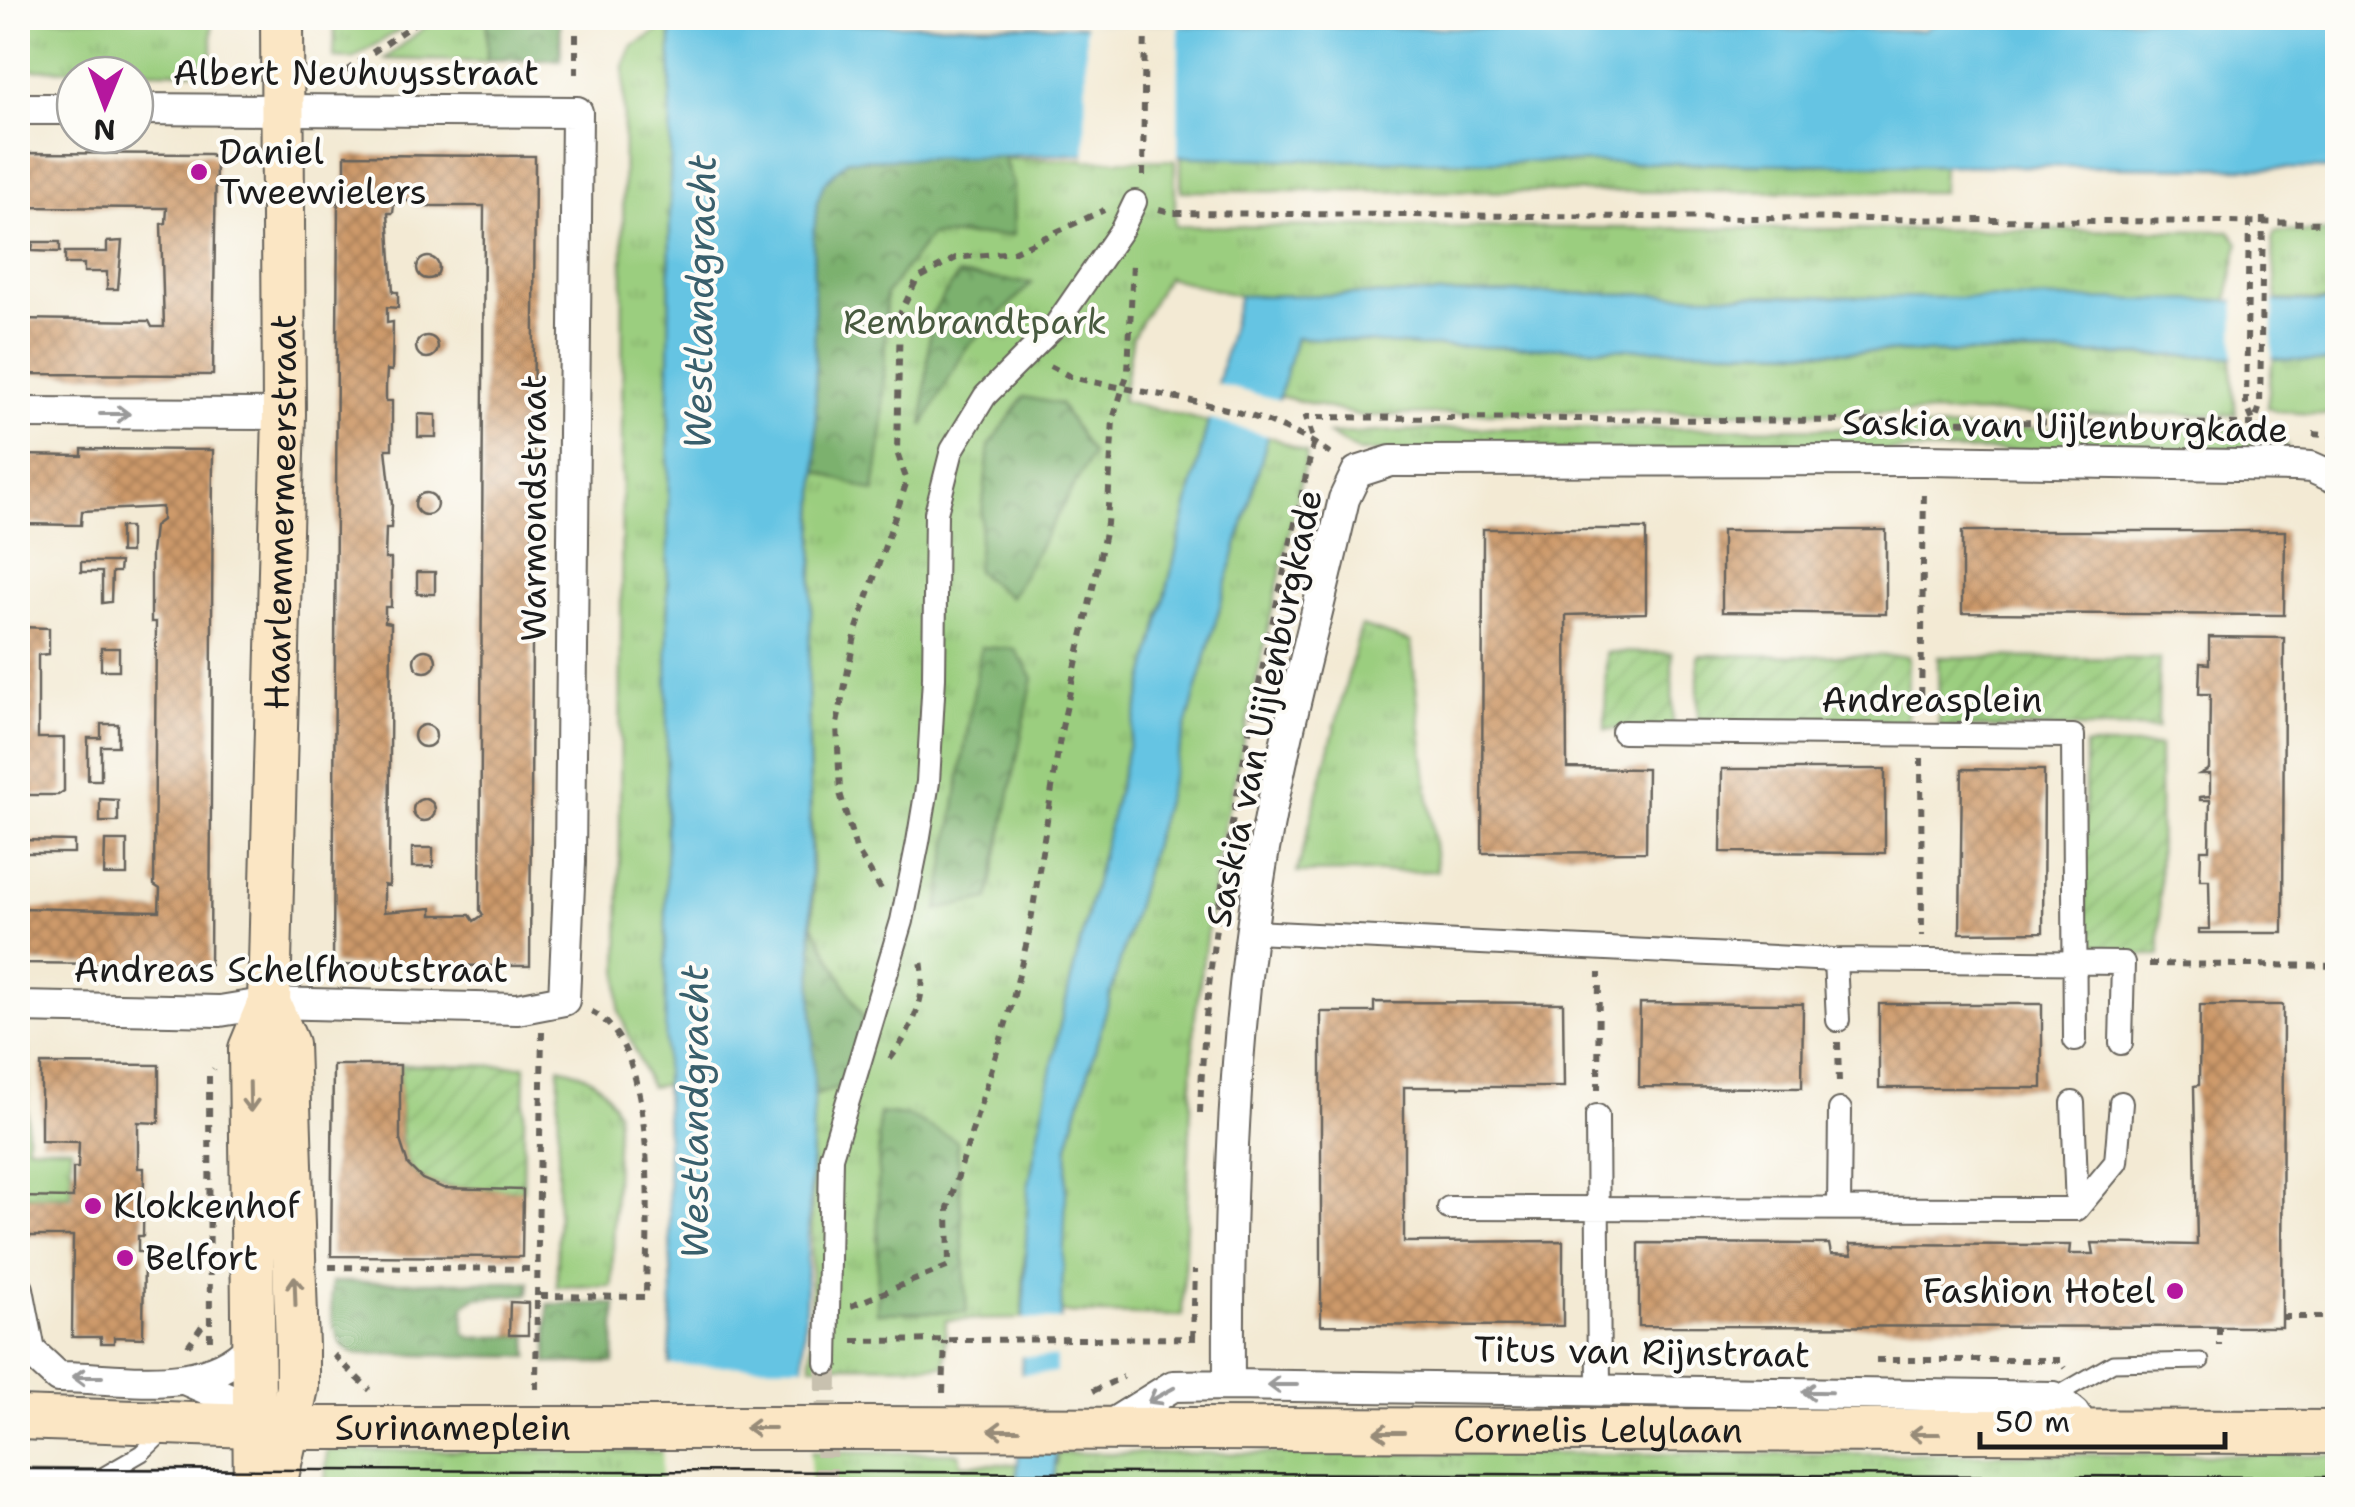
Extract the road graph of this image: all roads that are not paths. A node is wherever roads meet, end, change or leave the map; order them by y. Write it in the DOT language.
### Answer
graph roads {
  1 [pos="282,18"];
  2 [pos="18,109"];
  3 [pos="55,109"];
  4 [pos="155,109"];
  5 [pos="283,109"];
  6 [pos="576,112"];
  7 [pos="1135,202"];
  8 [pos="18,413"];
  9 [pos="284,414"];
  10 [pos="2338,478"];
  11 [pos="1623,732"];
  12 [pos="1252,932"];
  13 [pos="1835,960"];
  14 [pos="2074,962"];
  15 [pos="269,1003"];
  16 [pos="553,1003"];
  17 [pos="18,1007"];
  18 [pos="1838,1020"];
  19 [pos="2076,1040"];
  20 [pos="2121,1044"];
  21 [pos="2120,1102"];
  22 [pos="2072,1103"];
  23 [pos="1840,1110"];
  24 [pos="1597,1116"];
  25 [pos="1449,1208"];
  26 [pos="1839,1208"];
  27 [pos="2077,1209"];
  28 [pos="1598,1210"];
  29 [pos="18,1289"];
  30 [pos="252,1346"];
  31 [pos="2201,1361"];
  32 [pos="826,1363"];
  33 [pos="184,1380"];
  34 [pos="1229,1384"];
  35 [pos="1599,1388"];
  36 [pos="2054,1397"];
  37 [pos="18,1418"];
  38 [pos="264,1420"];
  39 [pos="175,1422"];
  40 [pos="858,1428"];
  41 [pos="1102,1430"];
  42 [pos="2087,1434"];
  43 [pos="2320,1434"];
  44 [pos="18,1476"];
  45 [pos="100,1476"];
  46 [pos="265,1484"];
  1 -- 5 [label="main road, Haarlemmermeerstraat"];
  2 -- 3 [label="street"];
  4 -- 5 [label="street, Albert Neuhuysstraat"];
  5 -- 6 [label="street, Albert Neuhuysstraat"];
  5 -- 9 [label="main road, Haarlemmermeerstraat"];
  6 -- 16 [label="street, Warmondstraat"];
  7 -- 32 [label="street"];
  8 -- 9 [label="street, one-way"];
  9 -- 15 [label="main road, Haarlemmermeerstraat"];
  10 -- 12 [label="street, Saskia van Uijlenburgkade"];
  11 -- 14 [label="street, Andreasplein"];
  12 -- 13 [label="street"];
  12 -- 34 [label="street, Saskia van Uijlenburgkade"];
  13 -- 14 [label="street"];
  13 -- 18 [label="street"];
  14 -- 19 [label="street, Andreasplein"];
  14 -- 20 [label="street"];
  15 -- 16 [label="street, Andreas Schelfhoutstraat"];
  15 -- 17 [label="street, Andreas Schelfhoutstraat"];
  15 -- 30 [label="main road, Surinameplein, one-way"];
  38 -- 15 [label="main road, Surinameplein, one-way"];
  21 -- 27 [label="street"];
  22 -- 27 [label="street"];
  23 -- 26 [label="street"];
  24 -- 28 [label="street"];
  25 -- 28 [label="street"];
  26 -- 27 [label="street"];
  26 -- 28 [label="street"];
  28 -- 35 [label="street"];
  33 -- 29 [label="street, Surinameplein, one-way"];
  30 -- 33 [label="street, Surinameplein"];
  30 -- 38 [label="main road, Surinameplein"];
  31 -- 36 [label="lane"];
  33 -- 38 [label="street, Surinameplein"];
  35 -- 34 [label="street, Titus van Rijnstraat, one-way"];
  34 -- 41 [label="street, one-way"];
  36 -- 35 [label="street, Titus van Rijnstraat, one-way"];
  36 -- 42 [label="street"];
  37 -- 39 [label="main road, Surinameplein"];
  38 -- 39 [label="main road, Surinameplein"];
  40 -- 38 [label="main road, Surinameplein, one-way, bridge"];
  38 -- 46 [label="main road, Surinameplein"];
  39 -- 45 [label="lane, Surinameplein"];
  41 -- 40 [label="main road, Cornelis Lelylaan, one-way"];
  42 -- 41 [label="main road, Cornelis Lelylaan, one-way"];
  42 -- 43 [label="main road, Cornelis Lelylaan"];
  44 -- 45 [label="lane, Surinameplein"];
  45 -- 46 [label="lane, Surinameplein"];
}
